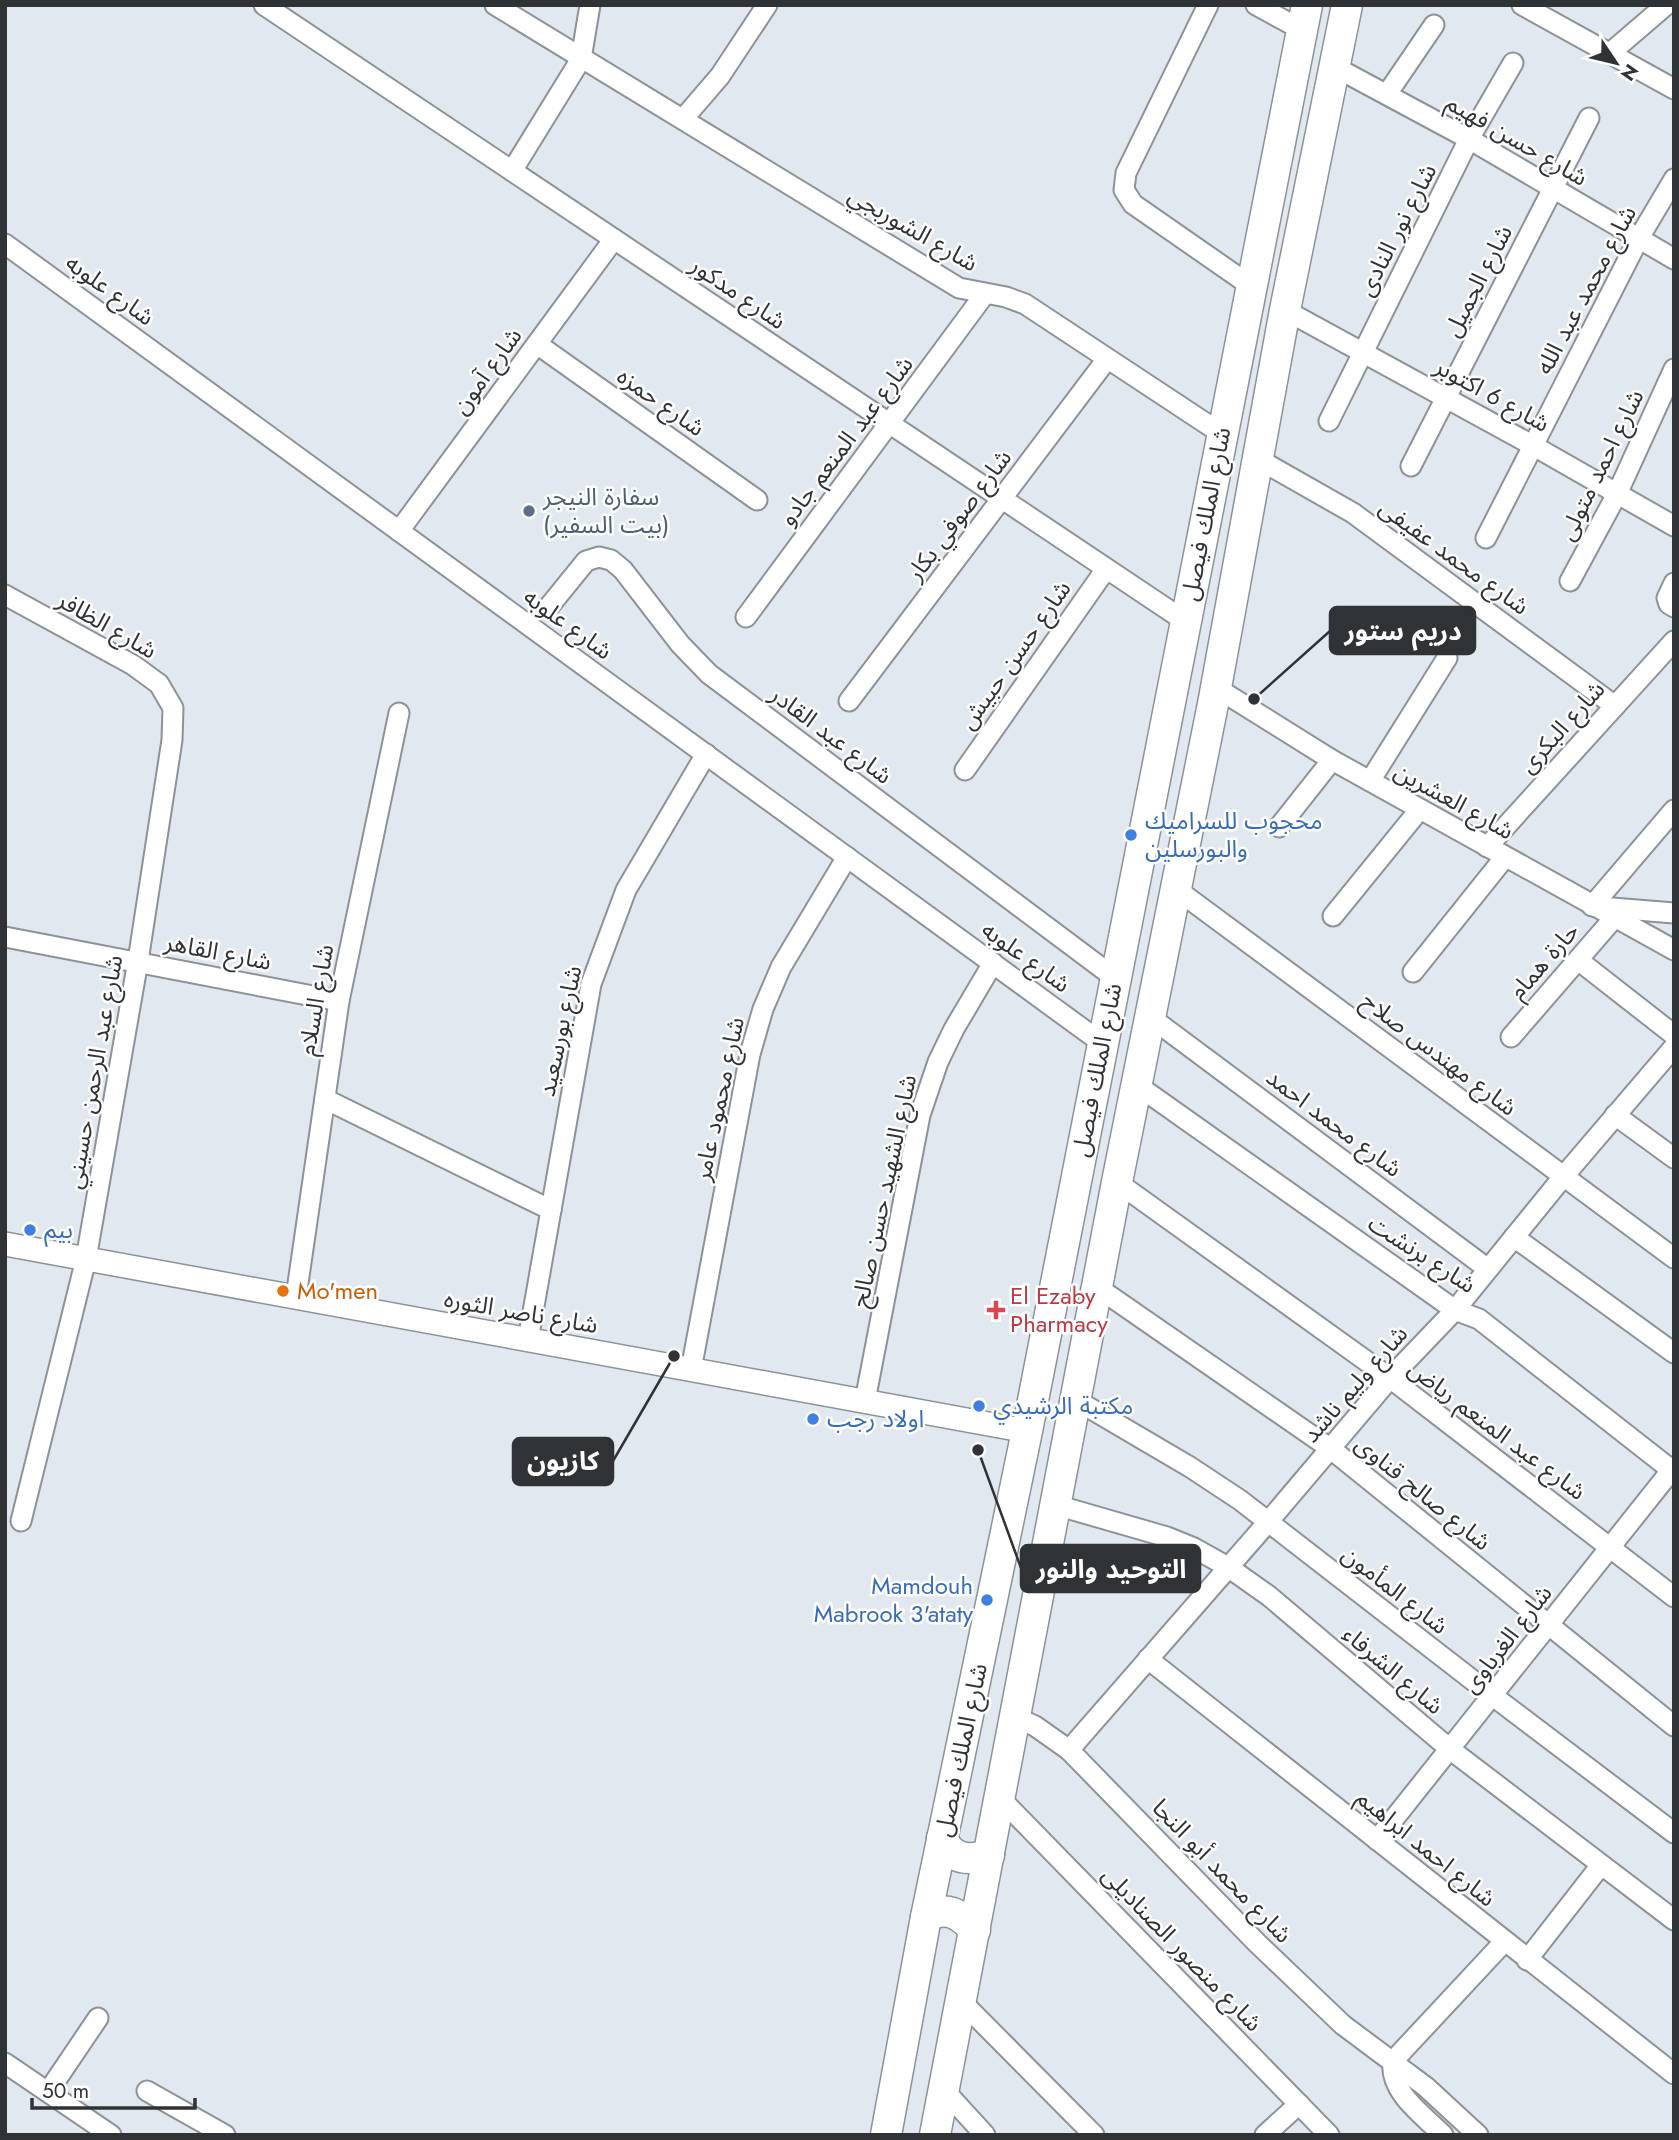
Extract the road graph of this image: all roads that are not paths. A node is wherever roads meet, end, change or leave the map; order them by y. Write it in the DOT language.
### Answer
graph roads {
  1 [pos="264,5"];
  2 [pos="495,5"];
  3 [pos="590,5"];
  4 [pos="767,5"];
  5 [pos="1208,5"];
  6 [pos="1256,5"];
  7 [pos="1347,5"];
  8 [pos="1522,5"];
  9 [pos="1666,5"];
  10 [pos="1304,17"];
  11 [pos="1434,25"];
  12 [pos="1609,54"];
  13 [pos="581,59"];
  14 [pos="1513,63"];
  15 [pos="1335,67"];
  16 [pos="1674,89"];
  17 [pos="1387,94"];
  18 [pos="1589,118"];
  19 [pos="682,120"];
  20 [pos="1469,139"];
  21 [pos="512,171"];
  22 [pos="1674,179"];
  23 [pos="1553,187"];
  24 [pos="1639,238"];
  25 [pos="614,239"];
  26 [pos="5,244"];
  27 [pos="1674,259"];
  28 [pos="1251,286"];
  29 [pos="985,295"];
  30 [pos="1285,310"];
  31 [pos="537,344"];
  32 [pos="1363,353"];
  33 [pos="1107,359"];
  34 [pos="1674,369"];
  35 [pos="1446,398"];
  36 [pos="1329,421"];
  37 [pos="890,423"];
  38 [pos="1222,434"];
  39 [pos="1532,445"];
  40 [pos="1258,459"];
  41 [pos="1411,466"];
  42 [pos="1617,494"];
  43 [pos="1001,499"];
  44 [pos="757,500"];
  45 [pos="1674,526"];
  46 [pos="399,531"];
  47 [pos="1486,538"];
  48 [pos="1105,569"];
  49 [pos="1570,582"];
  50 [pos="1674,583"];
  51 [pos="5,595"];
  52 [pos="1674,607"];
  53 [pos="547,609"];
  54 [pos="746,617"];
  55 [pos="1185,621"];
  56 [pos="1674,641"];
  57 [pos="1447,658"];
  58 [pos="1215,687"];
  59 [pos="849,701"];
  60 [pos="1615,706"];
  61 [pos="173,708"];
  62 [pos="399,713"];
  63 [pos="706,754"];
  64 [pos="1332,760"];
  65 [pos="965,769"];
  66 [pos="1370,781"];
  67 [pos="1420,809"];
  68 [pos="1674,810"];
  69 [pos="1279,827"];
  70 [pos="1487,847"];
  71 [pos="847,857"];
  72 [pos="1506,857"];
  73 [pos="1176,889"];
  74 [pos="1592,906"];
  75 [pos="1674,913"];
  76 [pos="1333,916"];
  77 [pos="1614,918"];
  78 [pos="5,937"];
  79 [pos="1674,950"];
  80 [pos="1578,960"];
  81 [pos="138,961"];
  82 [pos="993,963"];
  83 [pos="1413,972"];
  84 [pos="1115,978"];
  85 [pos="339,1000"];
  86 [pos="1150,1017"];
  87 [pos="1674,1035"];
  88 [pos="1511,1037"];
  89 [pos="1102,1043"];
  90 [pos="1674,1047"];
  91 [pos="1137,1085"];
  92 [pos="325,1099"];
  93 [pos="1615,1115"];
  94 [pos="1674,1157"];
  95 [pos="1563,1177"];
  96 [pos="1117,1182"];
  97 [pos="551,1210"];
  98 [pos="1514,1237"];
  99 [pos="5,1244"];
  100 [pos="1674,1258"];
  101 [pos="86,1259"];
  102 [pos="1488,1269"];
  103 [pos="1097,1287"];
  104 [pos="296,1297"];
  105 [pos="1455,1310"];
  106 [pos="528,1340"];
  107 [pos="1674,1353"];
  108 [pos="691,1370"];
  109 [pos="1390,1378"];
  110 [pos="1076,1400"];
  111 [pos="865,1401"];
  112 [pos="1027,1431"];
  113 [pos="1331,1449"];
  114 [pos="1673,1470"];
  115 [pos="1056,1505"];
  116 [pos="21,1521"];
  117 [pos="1268,1522"];
  118 [pos="1610,1547"];
  119 [pos="1228,1567"];
  120 [pos="1674,1597"];
  121 [pos="1548,1626"];
  122 [pos="1148,1659"];
  123 [pos="1493,1696"];
  124 [pos="1015,1717"];
  125 [pos="1674,1726"];
  126 [pos="1069,1750"];
  127 [pos="1451,1750"];
  128 [pos="1000,1798"];
  129 [pos="1674,1833"];
  130 [pos="942,1838"];
  131 [pos="1377,1840"];
  132 [pos="989,1856"];
  133 [pos="1601,1865"];
  134 [pos="926,1917"];
  135 [pos="1674,1920"];
  136 [pos="975,1930"];
  137 [pos="1504,1942"];
  138 [pos="1527,1960"];
  139 [pos="960,2000"];
  140 [pos="98,2018"];
  141 [pos="1393,2061"];
  142 [pos="5,2063"];
  143 [pos="1674,2074"];
  144 [pos="943,2089"];
  145 [pos="147,2091"];
  146 [pos="48,2092"];
  147 [pos="1299,2104"];
  148 [pos="111,2135"];
  149 [pos="224,2135"];
  150 [pos="886,2135"];
  151 [pos="935,2135"];
  152 [pos="985,2135"];
  153 [pos="1094,2135"];
  154 [pos="1265,2135"];
  155 [pos="1329,2135"];
  156 [pos="1443,2135"];
  157 [pos="1478,2135"];
  1 -- 21 [label="street, شارع مدكور"];
  2 -- 13 [label="street, شارع الشوربجي"];
  3 -- 13 [label="street"];
  4 -- 19 [label="street"];
  5 -- 28 [label="street"];
  6 -- 10 [label="street"];
  7 -- 15 [label="main road, شارع الملك فيصل"];
  8 -- 12 [label="street"];
  9 -- 12 [label="street"];
  10 -- 28 [label="main road, شارع الملك فيصل"];
  11 -- 17 [label="street"];
  12 -- 16 [label="street"];
  13 -- 19 [label="street, شارع الشوربجي"];
  13 -- 21 [label="street"];
  14 -- 20 [label="street, شارع نور النادى"];
  15 -- 17 [label="street, شارع حسن فهيم"];
  15 -- 30 [label="main road, شارع الملك فيصل"];
  17 -- 20 [label="street, شارع حسن فهيم"];
  18 -- 23 [label="street, شارع الجميل"];
  19 -- 29 [label="street, شارع الشوربجي"];
  20 -- 23 [label="street, شارع حسن فهيم"];
  20 -- 32 [label="street, شارع نور النادى"];
  21 -- 25 [label="street, شارع مدكور"];
  22 -- 24 [label="street, شارع محمد عبد الله"];
  23 -- 24 [label="street, شارع حسن فهيم"];
  23 -- 35 [label="street, شارع الجميل"];
  24 -- 27 [label="street, شارع حسن فهيم"];
  24 -- 39 [label="street, شارع محمد عبد الله"];
  25 -- 31 [label="street, شارع آمون"];
  25 -- 37 [label="street, شارع مدكور"];
  26 -- 46 [label="street, شارع علوبه"];
  28 -- 38 [label="main road, شارع الملك فيصل"];
  29 -- 33 [label="street, شارع الشوربجي"];
  29 -- 37 [label="street, شارع عبد المنعم جادو"];
  30 -- 32 [label="street, شارع 6 اكتوبر"];
  30 -- 40 [label="main road, شارع الملك فيصل"];
  31 -- 44 [label="street, شارع حمزه"];
  31 -- 46 [label="street, شارع آمون"];
  32 -- 35 [label="street, شارع 6 اكتوبر"];
  32 -- 36 [label="street, شارع نور النادى"];
  33 -- 38 [label="street, شارع الشوربجي"];
  33 -- 43 [label="street, شارع صوفي بكار"];
  34 -- 42 [label="street, شارع احمد متولى"];
  35 -- 39 [label="street, شارع 6 اكتوبر"];
  35 -- 41 [label="street, شارع الجميل"];
  37 -- 43 [label="street, شارع مدكور"];
  37 -- 54 [label="street, شارع عبد المنعم جادو"];
  38 -- 55 [label="main road, شارع الملك فيصل"];
  39 -- 42 [label="street, شارع 6 اكتوبر"];
  39 -- 47 [label="street, شارع محمد عبد الله"];
  40 -- 58 [label="main road, شارع الملك فيصل"];
  40 -- 60 [label="street, شارع محمد عفيفى"];
  42 -- 45 [label="street, شارع 6 اكتوبر"];
  42 -- 49 [label="street, شارع احمد متولى"];
  43 -- 48 [label="street, شارع مدكور"];
  43 -- 59 [label="street, شارع صوفي بكار"];
  46 -- 63 [label="street, شارع علوبه"];
  48 -- 55 [label="street, شارع مدكور"];
  48 -- 65 [label="street, شارع حسن حبيش"];
  50 -- 52 [label="street"];
  51 -- 61 [label="street, شارع الظافر"];
  53 -- 84 [label="street, شارع عبد القادر"];
  55 -- 84 [label="main road, شارع الملك فيصل"];
  56 -- 60 [label="street, شارع البكرى"];
  57 -- 66 [label="street"];
  58 -- 64 [label="street, شارع العشرين"];
  58 -- 73 [label="main road, شارع الملك فيصل"];
  60 -- 70 [label="street, شارع البكرى"];
  61 -- 81 [label="street, شارع عبد الرحمن حسيني"];
  62 -- 85 [label="street, شارع السلام"];
  63 -- 71 [label="street, شارع علوبه"];
  63 -- 97 [label="street, شارع بورسعيد"];
  64 -- 66 [label="street, شارع العشرين"];
  64 -- 69 [label="street"];
  66 -- 67 [label="street, شارع العشرين"];
  67 -- 70 [label="street, شارع العشرين"];
  67 -- 76 [label="street"];
  68 -- 74 [label="street"];
  70 -- 72 [label="street, شارع العشرين"];
  71 -- 82 [label="street, شارع علوبه"];
  71 -- 108 [label="street, شارع محمود عامر"];
  72 -- 74 [label="street, شارع العشرين"];
  72 -- 83 [label="street"];
  73 -- 86 [label="main road, شارع الملك فيصل"];
  73 -- 95 [label="street, شارع مهندس صلاح"];
  74 -- 75 [label="street"];
  74 -- 77 [label="street, شارع العشرين"];
  77 -- 79 [label="street, شارع العشرين"];
  77 -- 80 [label="street, حارة همام"];
  78 -- 81 [label="street, شارع القاهر"];
  80 -- 87 [label="street"];
  80 -- 88 [label="street, حارة همام"];
  81 -- 85 [label="street, شارع القاهر"];
  81 -- 101 [label="street, شارع عبد الرحمن حسيني"];
  82 -- 89 [label="street, شارع علوبه"];
  82 -- 111 [label="street, شارع الشهيد حسن صالح"];
  84 -- 89 [label="main road, شارع الملك فيصل"];
  85 -- 92 [label="street, شارع السلام"];
  86 -- 91 [label="main road, شارع الملك فيصل"];
  86 -- 102 [label="street, شارع محمد احمد"];
  89 -- 112 [label="main road, شارع الملك فيصل"];
  90 -- 93 [label="street, شارع وليم ناشد"];
  91 -- 96 [label="main road, شارع الملك فيصل"];
  91 -- 105 [label="street, شارع برنشت"];
  92 -- 97 [label="street"];
  92 -- 104 [label="street, شارع السلام"];
  93 -- 94 [label="street"];
  93 -- 95 [label="street, شارع وليم ناشد"];
  95 -- 98 [label="street, شارع وليم ناشد"];
  95 -- 100 [label="street, شارع مهندس صلاح"];
  96 -- 103 [label="main road, شارع الملك فيصل"];
  96 -- 109 [label="street, شارع عبد المنعم رياض"];
  97 -- 106 [label="street, شارع بورسعيد"];
  98 -- 102 [label="street, شارع وليم ناشد"];
  98 -- 107 [label="street"];
  99 -- 101 [label="street, شارع ناصر الثوره"];
  101 -- 104 [label="street, شارع ناصر الثوره"];
  101 -- 116 [label="street, شارع عبد الرحمن حسيني"];
  102 -- 105 [label="street, شارع وليم ناشد"];
  103 -- 110 [label="main road, شارع الملك فيصل"];
  103 -- 113 [label="street, شارع صالح قناوى"];
  104 -- 106 [label="street, شارع ناصر الثوره"];
  105 -- 109 [label="street, شارع وليم ناشد"];
  105 -- 114 [label="street, شارع برنشت"];
  106 -- 108 [label="street, شارع ناصر الثوره"];
  108 -- 111 [label="street, شارع ناصر الثوره"];
  109 -- 113 [label="street, شارع وليم ناشد"];
  109 -- 118 [label="street, شارع عبد المنعم رياض"];
  110 -- 115 [label="main road, شارع الملك فيصل"];
  110 -- 117 [label="street, شارع المأمون"];
  111 -- 112 [label="street, شارع ناصر الثوره"];
  112 -- 130 [label="main road, شارع الملك فيصل"];
  113 -- 117 [label="street, شارع وليم ناشد"];
  113 -- 121 [label="street, شارع صالح قناوى"];
  114 -- 118 [label="street, شارع الغرباوى"];
  115 -- 119 [label="street, شارع الشرفاء"];
  115 -- 124 [label="main road, شارع الملك فيصل"];
  117 -- 119 [label="street, شارع وليم ناشد"];
  117 -- 123 [label="street, شارع المأمون"];
  118 -- 120 [label="street, شارع عبد المنعم رياض"];
  118 -- 121 [label="street, شارع الغرباوى"];
  119 -- 122 [label="street, شارع وليم ناشد"];
  119 -- 127 [label="street, شارع الشرفاء"];
  121 -- 123 [label="street, شارع الغرباوى"];
  121 -- 125 [label="street, شارع صالح قناوى"];
  122 -- 126 [label="street, شارع وليم ناشد"];
  122 -- 131 [label="street, شارع احمد ابراهيم"];
  123 -- 127 [label="street, شارع الغرباوى"];
  123 -- 129 [label="street, شارع المأمون"];
  124 -- 126 [label="street, شارع محمد أبو النجا"];
  124 -- 128 [label="main road, شارع الملك فيصل"];
  126 -- 141 [label="street, شارع محمد أبو النجا"];
  127 -- 131 [label="street, شارع الغرباوى"];
  127 -- 133 [label="street, شارع الشرفاء"];
  128 -- 132 [label="main road, شارع الملك فيصل"];
  128 -- 147 [label="street, شارع منصور الصناديلى"];
  130 -- 132 [label="main road"];
  130 -- 134 [label="main road, شارع الملك فيصل"];
  131 -- 137 [label="street, شارع احمد ابراهيم"];
  132 -- 136 [label="main road, شارع الملك فيصل"];
  133 -- 135 [label="street, شارع الشرفاء"];
  133 -- 138 [label="street"];
  134 -- 136 [label="main road"];
  134 -- 150 [label="main road, شارع الملك فيصل"];
  136 -- 139 [label="main road, شارع الملك فيصل"];
  137 -- 138 [label="street, شارع احمد ابراهيم"];
  137 -- 141 [label="street"];
  138 -- 143 [label="street, شارع احمد ابراهيم"];
  139 -- 144 [label="main road, شارع الملك فيصل"];
  139 -- 153 [label="street"];
  140 -- 146 [label="street"];
  141 -- 156 [label="street"];
  141 -- 157 [label="street, شارع محمد أبو النجا"];
  142 -- 146 [label="street"];
  144 -- 151 [label="main road, شارع الملك فيصل"];
  144 -- 152 [label="street"];
  145 -- 149 [label="street"];
  146 -- 148 [label="street"];
  147 -- 154 [label="street"];
  147 -- 155 [label="street, شارع منصور الصناديلى"];
}
